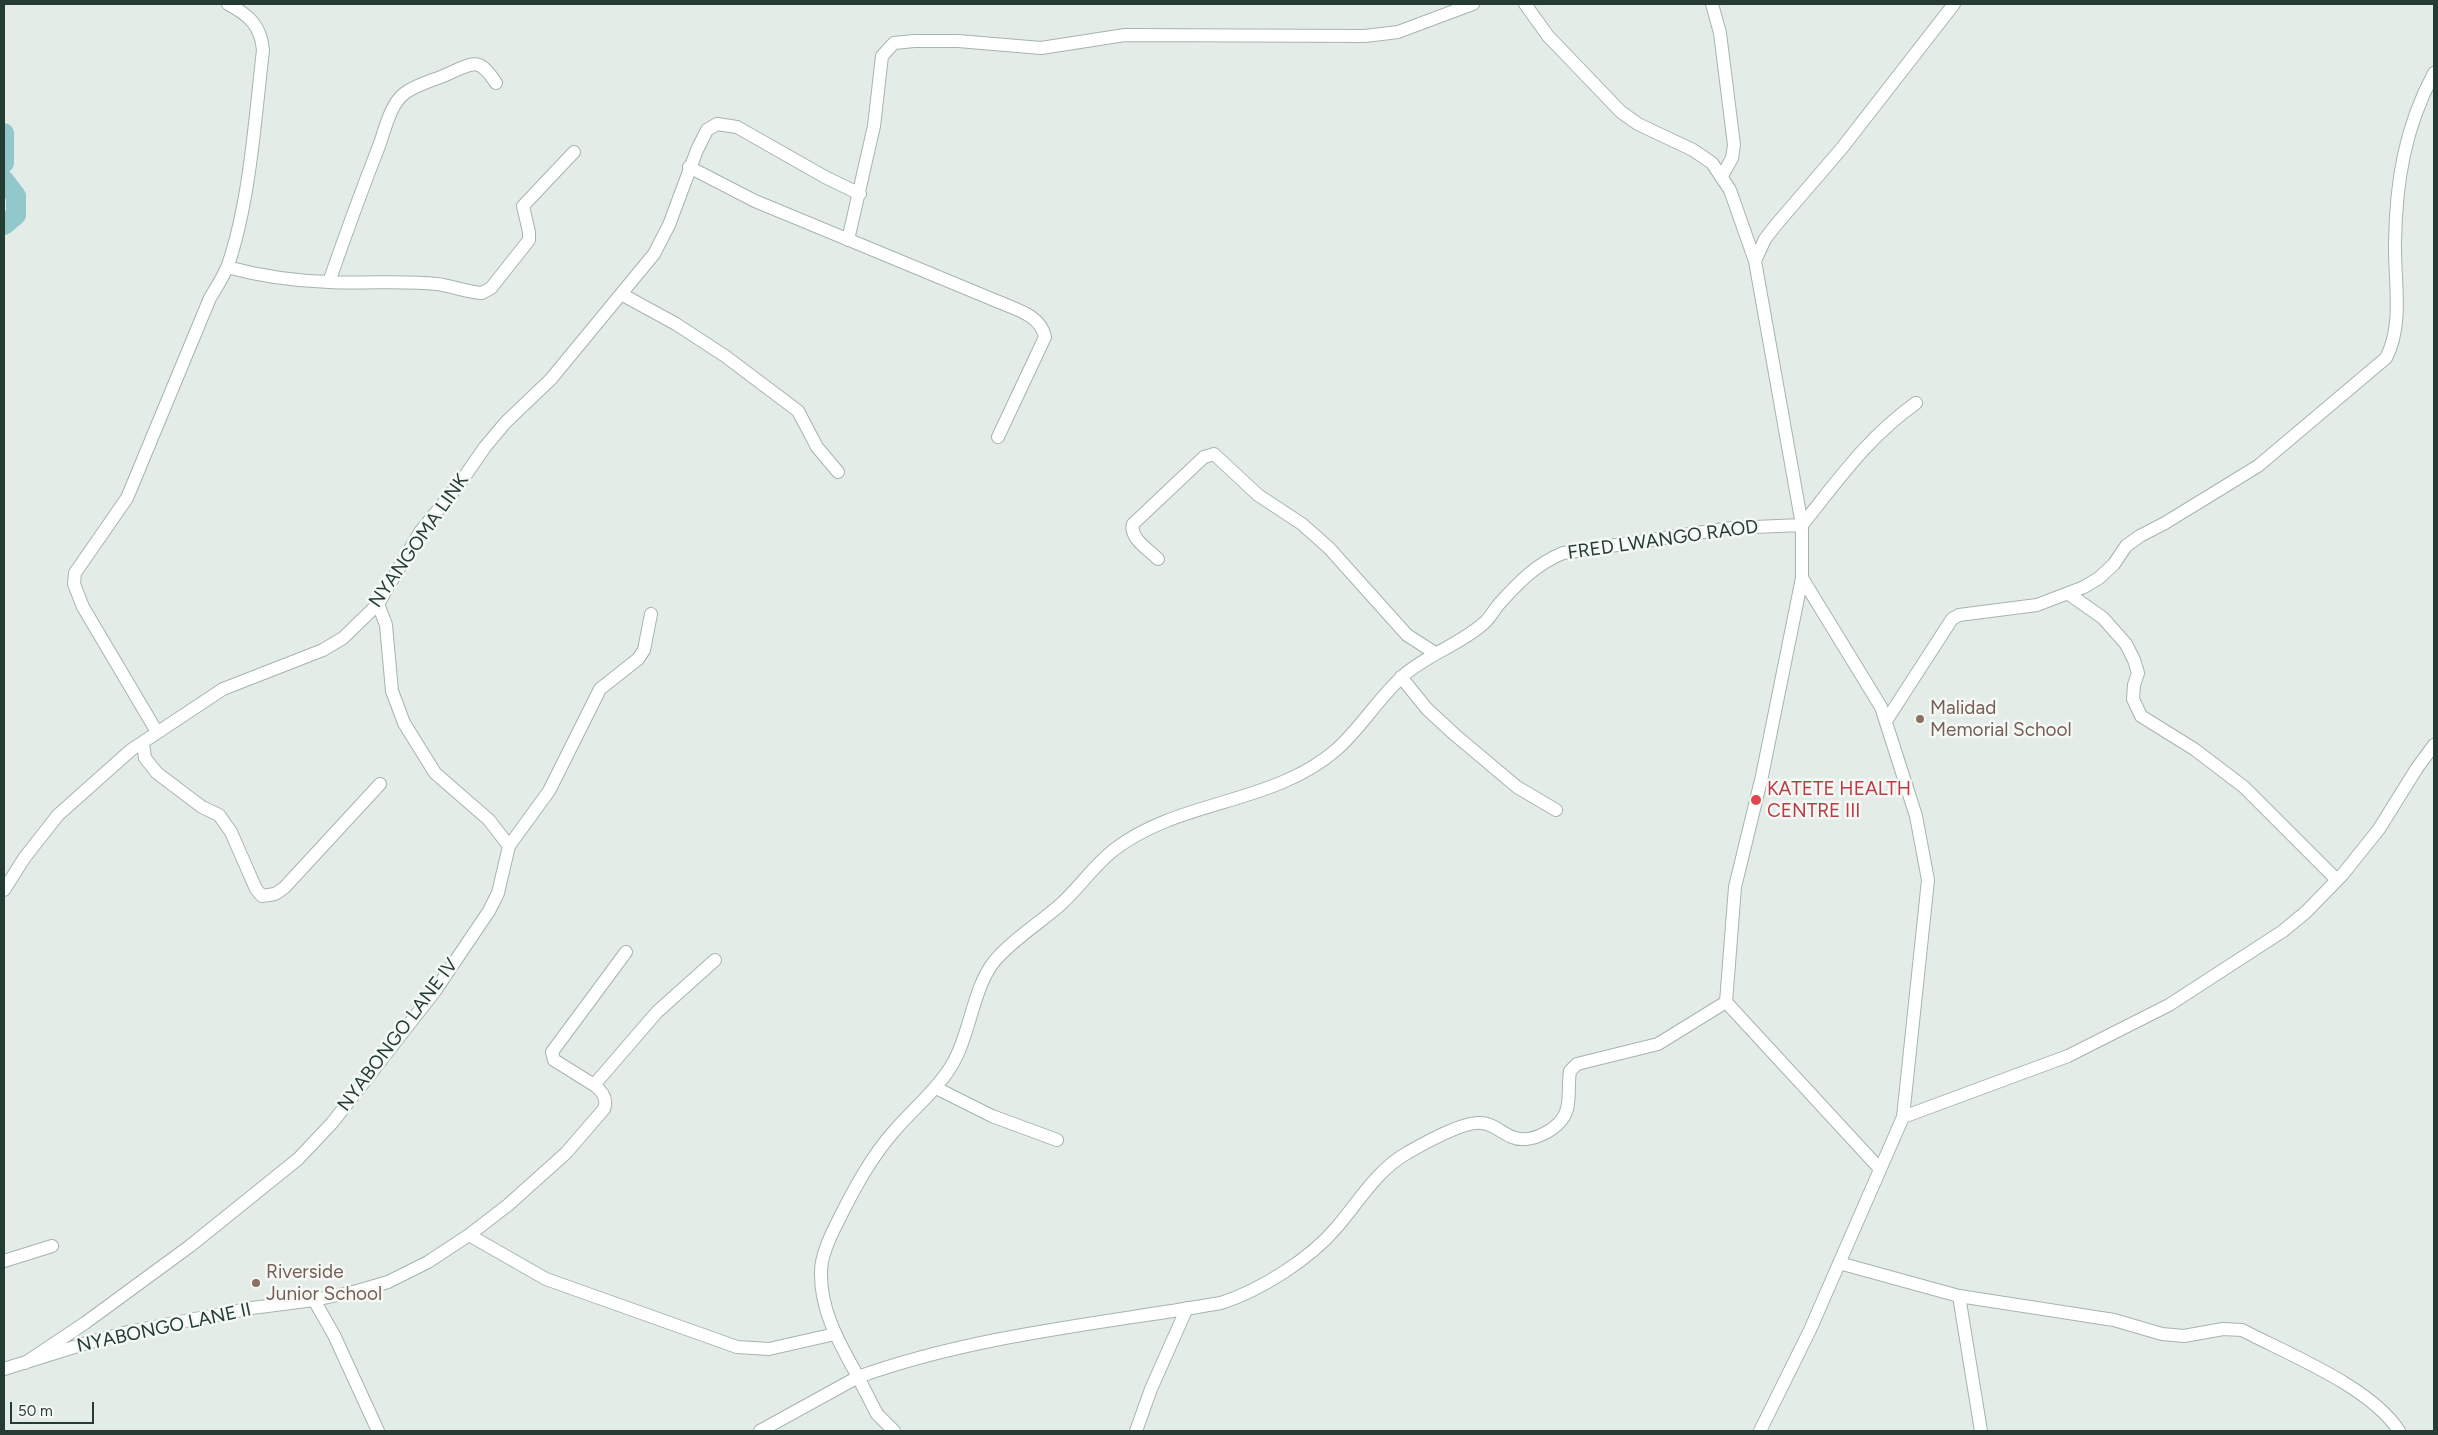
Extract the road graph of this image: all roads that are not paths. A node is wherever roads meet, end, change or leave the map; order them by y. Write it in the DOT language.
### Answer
graph roads {
  1 [pos="228,4"];
  2 [pos="1473,4"];
  3 [pos="1525,4"];
  4 [pos="1712,4"];
  5 [pos="1954,4"];
  6 [pos="2434,73"];
  7 [pos="496,83"];
  8 [pos="574,152"];
  9 [pos="689,167"];
  10 [pos="1722,176"];
  11 [pos="860,194"];
  12 [pos="848,240"];
  13 [pos="1755,261"];
  14 [pos="227,267"];
  15 [pos="329,282"];
  16 [pos="623,295"];
  17 [pos="1916,403"];
  18 [pos="998,437"];
  19 [pos="838,472"];
  20 [pos="1802,525"];
  21 [pos="1158,559"];
  22 [pos="1802,578"];
  23 [pos="2069,594"];
  24 [pos="378,604"];
  25 [pos="651,614"];
  26 [pos="1435,653"];
  27 [pos="1401,677"];
  28 [pos="1886,721"];
  29 [pos="157,732"];
  30 [pos="142,743"];
  31 [pos="2434,745"];
  32 [pos="380,784"];
  33 [pos="1556,810"];
  34 [pos="509,846"];
  35 [pos="2337,880"];
  36 [pos="4,890"];
  37 [pos="626,952"];
  38 [pos="715,960"];
  39 [pos="1726,1002"];
  40 [pos="594,1085"];
  41 [pos="936,1088"];
  42 [pos="1904,1118"];
  43 [pos="1057,1140"];
  44 [pos="1880,1169"];
  45 [pos="469,1235"];
  46 [pos="52,1246"];
  47 [pos="4,1261"];
  48 [pos="1839,1263"];
  49 [pos="1959,1296"];
  50 [pos="314,1300"];
  51 [pos="1187,1308"];
  52 [pos="834,1334"];
  53 [pos="25,1363"];
  54 [pos="4,1369"];
  55 [pos="858,1377"];
  56 [pos="378,1431"];
  57 [pos="760,1431"];
  58 [pos="894,1431"];
  59 [pos="1136,1431"];
  60 [pos="1760,1431"];
  61 [pos="1981,1431"];
  62 [pos="2399,1431"];
  1 -- 14 [label="street"];
  2 -- 11 [label="street"];
  3 -- 10 [label="street"];
  4 -- 10 [label="street"];
  5 -- 13 [label="street"];
  6 -- 23 [label="street"];
  7 -- 15 [label="street"];
  8 -- 15 [label="street"];
  9 -- 11 [label="street, NYANGOMA LINK"];
  9 -- 12 [label="street"];
  9 -- 16 [label="street, NYANGOMA LINK"];
  10 -- 13 [label="street"];
  11 -- 12 [label="street"];
  12 -- 18 [label="street"];
  13 -- 20 [label="street"];
  14 -- 15 [label="street"];
  14 -- 29 [label="street"];
  16 -- 19 [label="street"];
  16 -- 24 [label="street, NYANGOMA LINK"];
  17 -- 20 [label="street"];
  20 -- 22 [label="street"];
  20 -- 26 [label="street, FRED LWANGO RAOD"];
  21 -- 26 [label="street"];
  22 -- 28 [label="street"];
  22 -- 39 [label="street"];
  23 -- 28 [label="street"];
  23 -- 35 [label="street"];
  24 -- 29 [label="street, NYANGOMA LINK"];
  24 -- 34 [label="street"];
  25 -- 34 [label="street, NYABONGO LANE IV"];
  26 -- 27 [label="street, FRED LWANGO RAOD"];
  27 -- 33 [label="street"];
  27 -- 41 [label="street, FRED LWANGO RAOD"];
  28 -- 42 [label="street"];
  29 -- 30 [label="street, NYANGOMA LINK"];
  30 -- 32 [label="street"];
  30 -- 36 [label="street, NYANGOMA LINK"];
  31 -- 35 [label="street"];
  34 -- 53 [label="street, NYABONGO LANE IV"];
  35 -- 42 [label="street"];
  37 -- 40 [label="street"];
  38 -- 40 [label="street"];
  39 -- 44 [label="street"];
  39 -- 51 [label="street"];
  40 -- 45 [label="street, NYABONGO LANE II"];
  41 -- 43 [label="street"];
  41 -- 52 [label="street, FRED LWANGO RAOD"];
  42 -- 44 [label="street"];
  44 -- 48 [label="street"];
  45 -- 50 [label="street, NYABONGO LANE II"];
  45 -- 52 [label="street"];
  46 -- 47 [label="street"];
  48 -- 49 [label="street"];
  48 -- 60 [label="street"];
  49 -- 61 [label="street"];
  49 -- 62 [label="street"];
  50 -- 53 [label="street, NYABONGO LANE II"];
  50 -- 56 [label="street"];
  51 -- 55 [label="street"];
  51 -- 59 [label="street"];
  52 -- 55 [label="street, FRED LWANGO RAOD"];
  53 -- 54 [label="street, NYABONGO LANE II"];
  55 -- 57 [label="street"];
  55 -- 58 [label="street, FRED LWANGO RAOD"];
}
